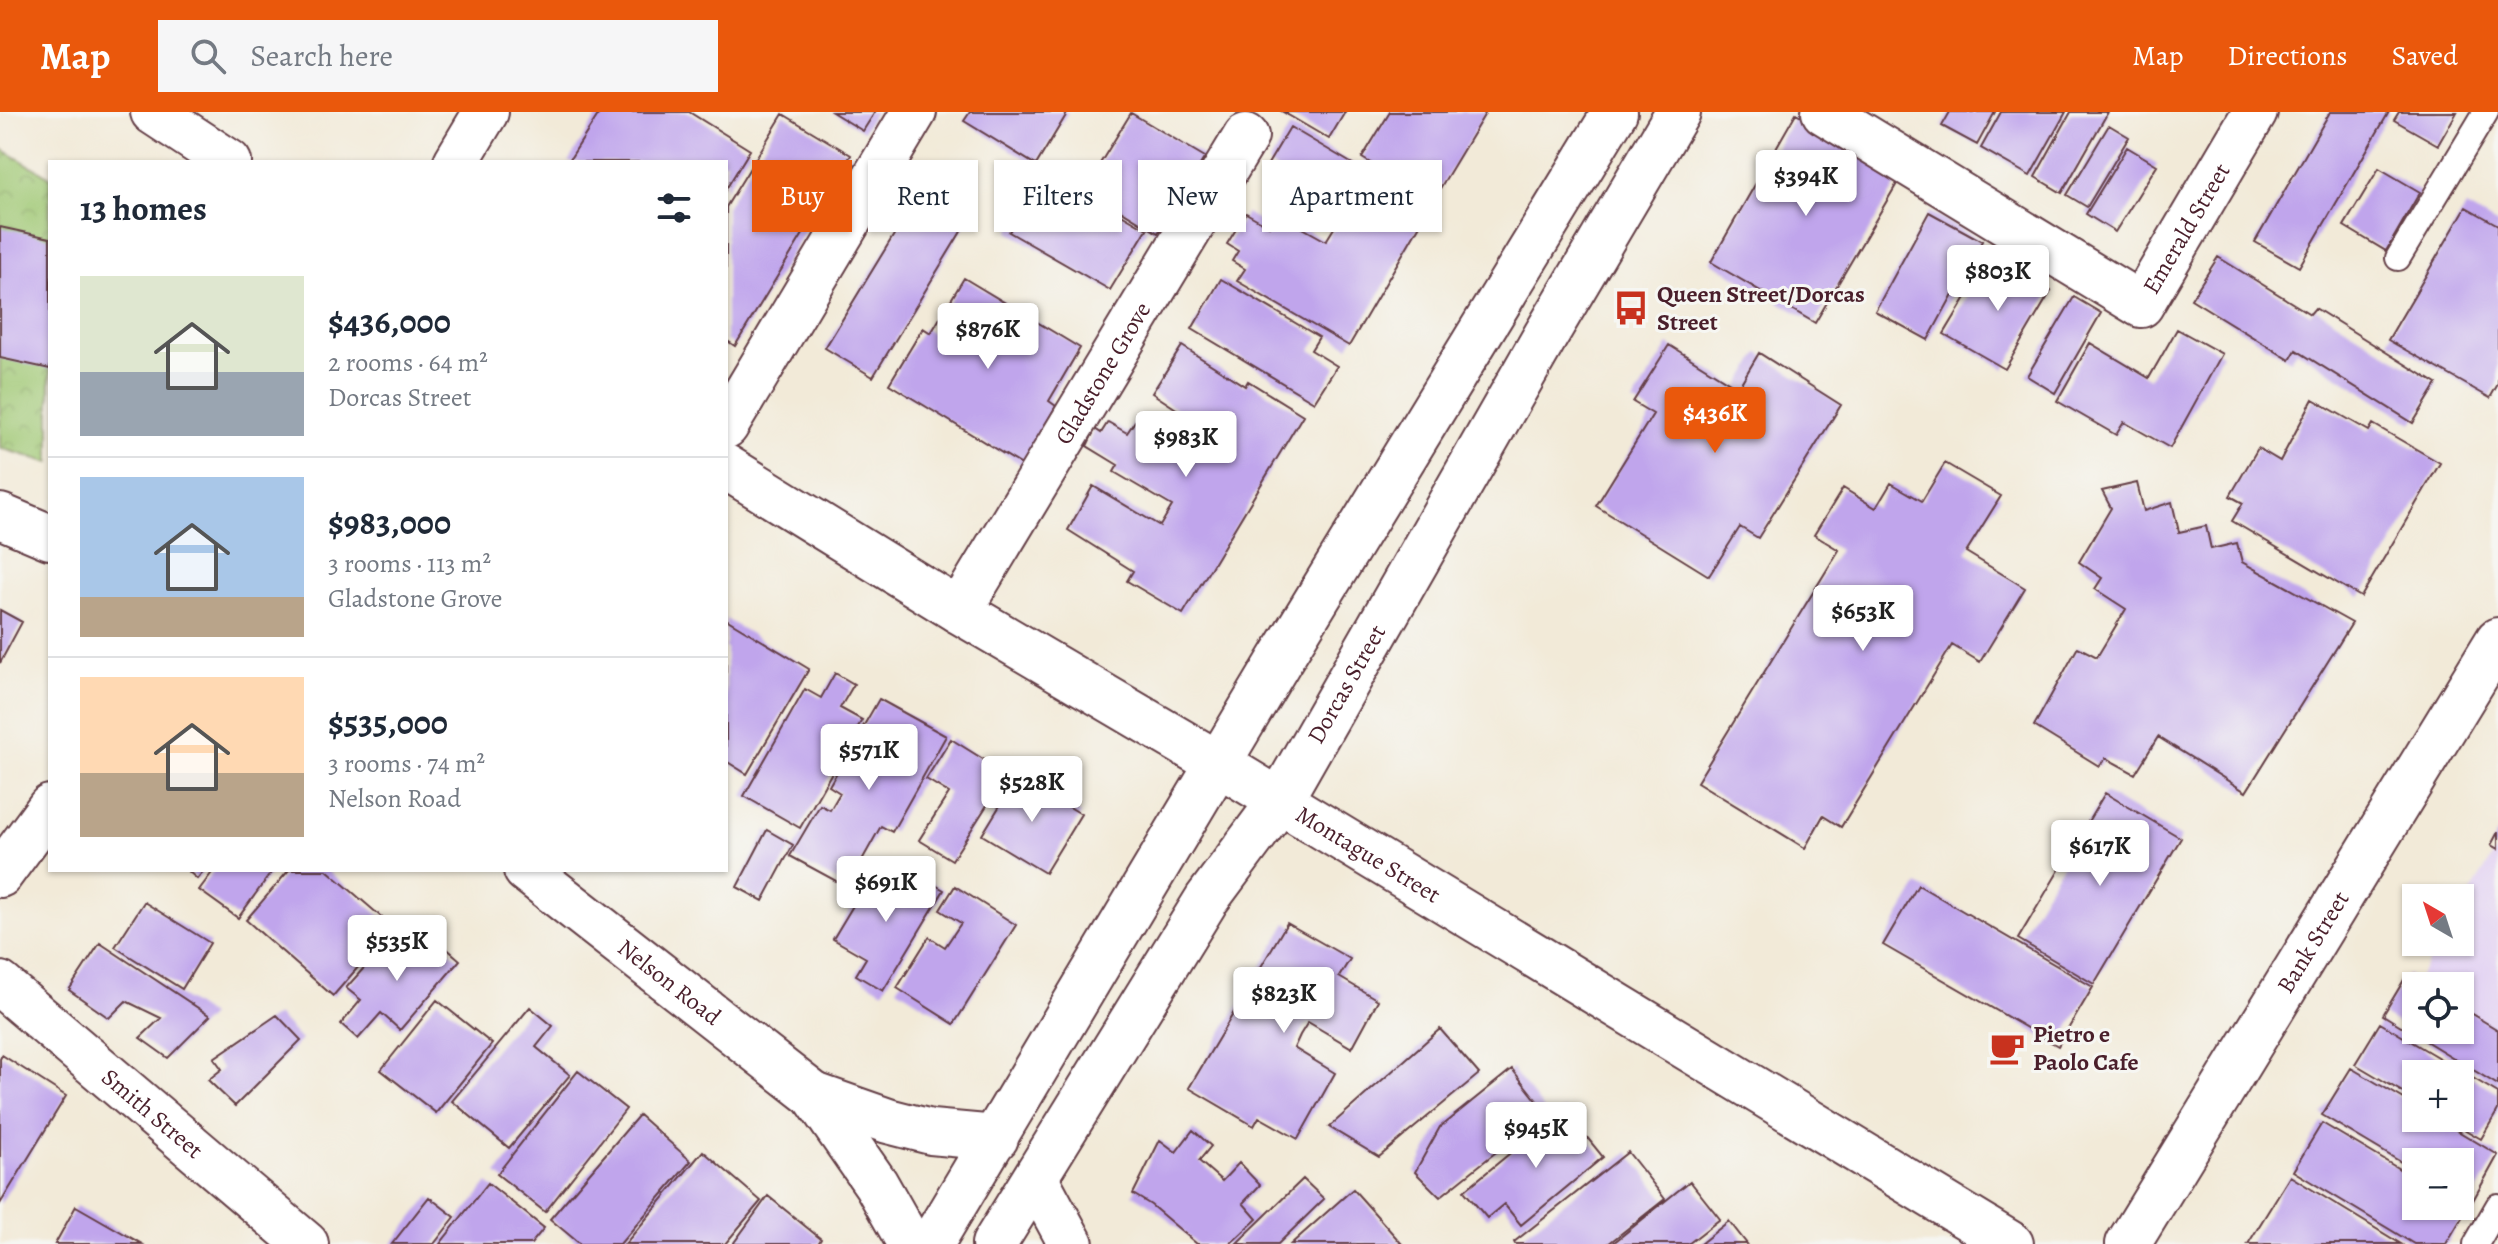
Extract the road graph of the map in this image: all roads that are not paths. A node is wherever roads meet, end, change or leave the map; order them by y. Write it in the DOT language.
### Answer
graph roads {
  1 [pos="153,112"];
  2 [pos="486,112"];
  3 [pos="914,112"];
  4 [pos="1615,112"];
  5 [pos="1678,112"];
  6 [pos="1824,112"];
  7 [pos="2255,112"];
  8 [pos="2486,112"];
  9 [pos="1246,136"];
  10 [pos="226,160"];
  11 [pos="457,160"];
  12 [pos="2398,258"];
  13 [pos="728,423"];
  14 [pos="728,468"];
  15 [pos="0,516"];
  16 [pos="48,536"];
  17 [pos="959,611"];
  18 [pos="2498,640"];
  19 [pos="1219,764"];
  20 [pos="1279,802"];
  21 [pos="48,810"];
  22 [pos="529,872"];
  23 [pos="0,875"];
  24 [pos="0,984"];
  25 [pos="814,1095"];
  26 [pos="996,1138"];
  27 [pos="1036,1179"];
  28 [pos="2498,1206"];
  29 [pos="306,1244"];
  30 [pos="910,1244"];
  31 [pos="931,1244"];
  32 [pos="994,1244"];
  33 [pos="1071,1244"];
  34 [pos="2011,1244"];
  35 [pos="2128,1244"];
  36 [pos="2476,1244"];
  1 -- 10 [label="street"];
  2 -- 11 [label="street"];
  3 -- 13 [label="street"];
  4 -- 19 [label="street"];
  5 -- 20 [label="street, Dorcas Street"];
  6 -- 7 [label="street, Emerald Street"];
  8 -- 12 [label="lane"];
  9 -- 17 [label="street, Gladstone Grove"];
  14 -- 17 [label="street, Montague Street"];
  15 -- 16 [label="street"];
  17 -- 19 [label="street, Montague Street"];
  18 -- 35 [label="street, Bank Street"];
  19 -- 20 [label="street, Montague Street"];
  19 -- 26 [label="street"];
  20 -- 27 [label="street, Dorcas Street"];
  20 -- 34 [label="street, Montague Street"];
  21 -- 23 [label="street"];
  22 -- 25 [label="street, Nelson Road"];
  24 -- 29 [label="street, Smith Street"];
  25 -- 26 [label="street, Nelson Road"];
  25 -- 30 [label="street, Nelson Road"];
  26 -- 31 [label="street"];
  27 -- 32 [label="street, Dorcas Street"];
  27 -- 33 [label="street"];
  28 -- 36 [label="lane"];
}
